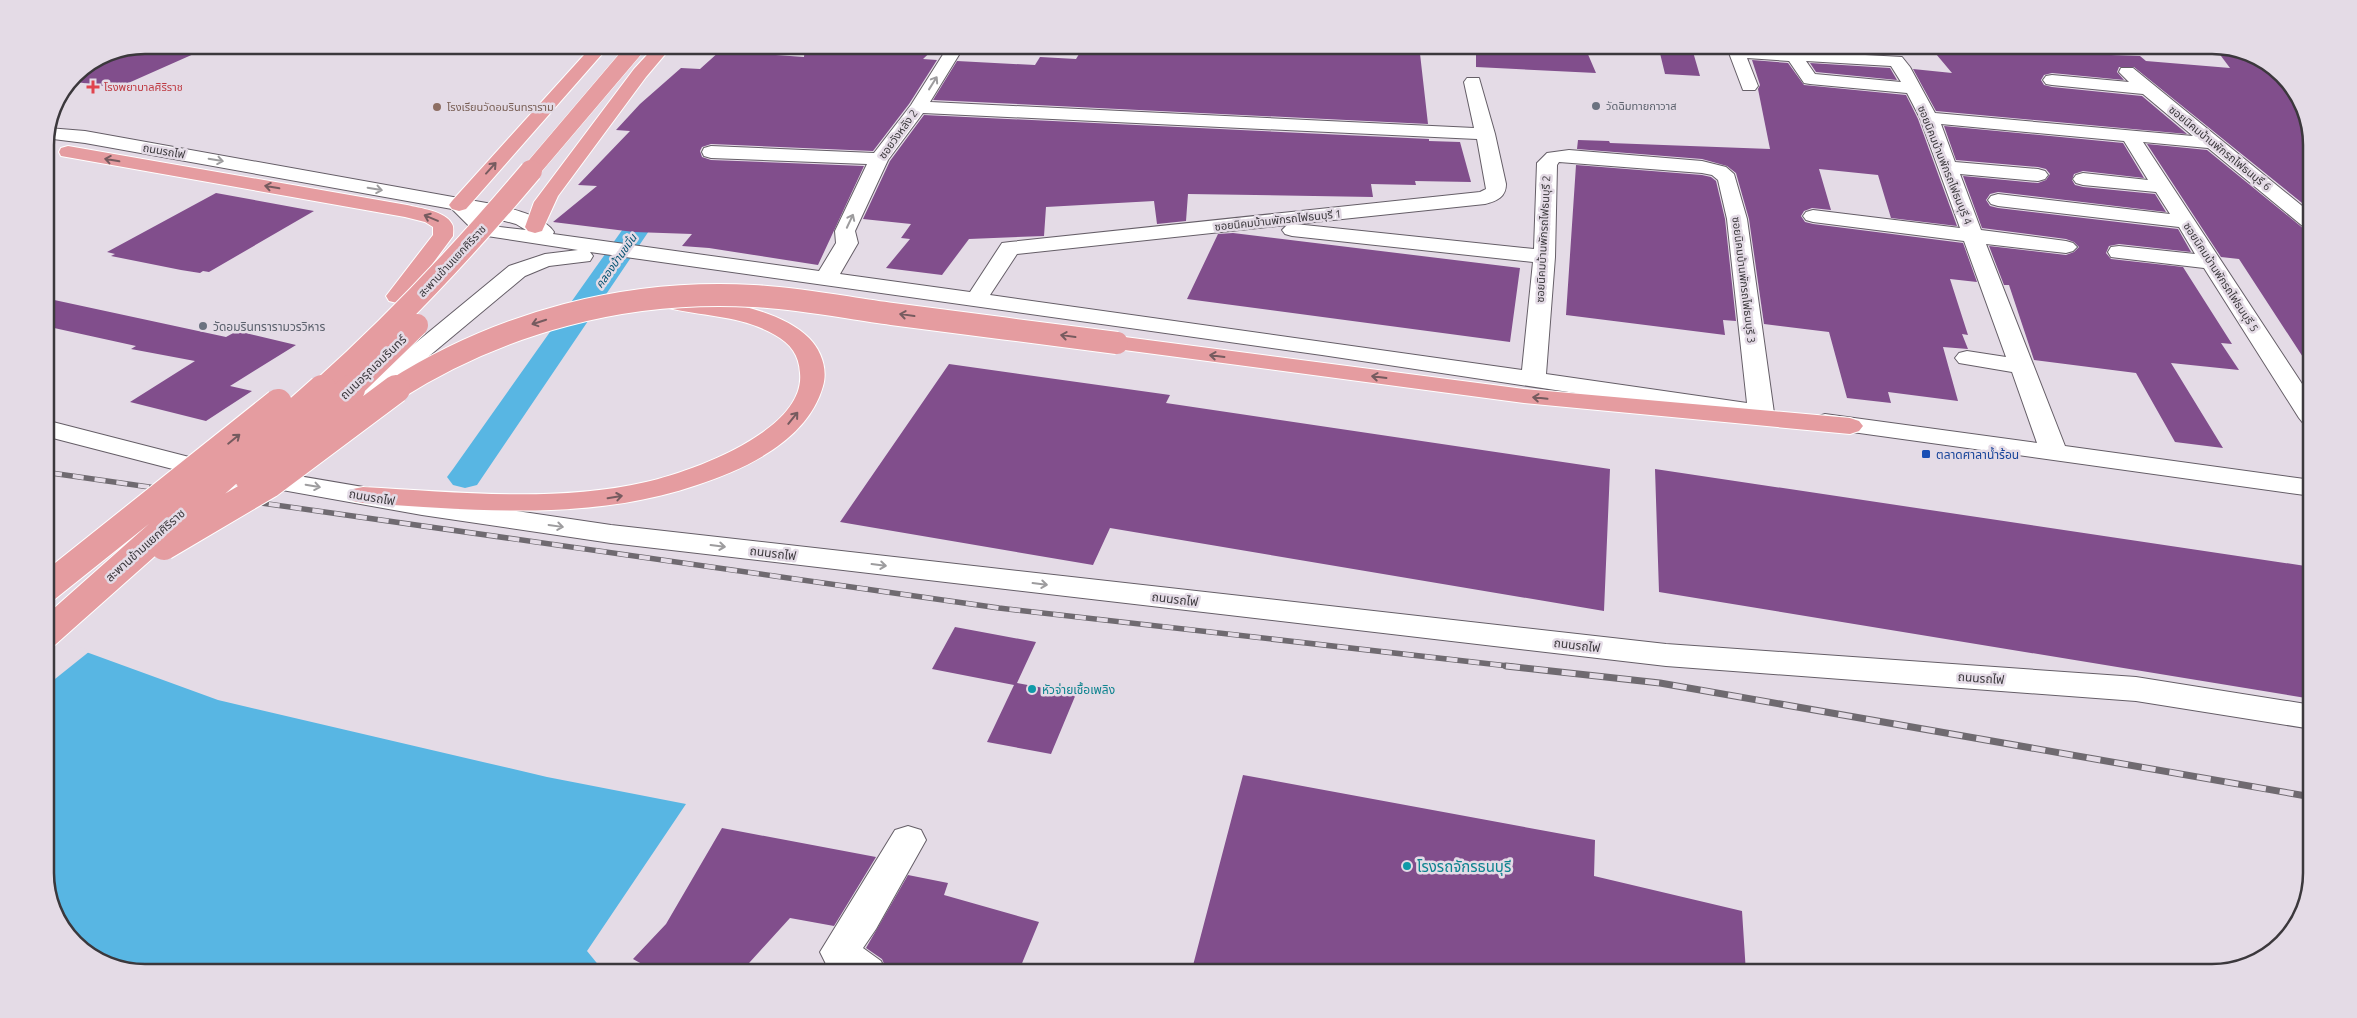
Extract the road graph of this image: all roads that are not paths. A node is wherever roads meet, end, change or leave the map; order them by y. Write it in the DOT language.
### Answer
graph roads {
  1 [pos="594,54"];
  2 [pos="613,54"];
  3 [pos="630,54"];
  4 [pos="647,54"];
  5 [pos="657,54"];
  6 [pos="951,54"];
  7 [pos="1806,54"];
  8 [pos="1843,54"];
  9 [pos="1796,56"];
  10 [pos="2127,72"];
  11 [pos="2052,80"];
  12 [pos="1473,82"];
  13 [pos="1749,86"];
  14 [pos="1913,88"];
  15 [pos="2148,89"];
  16 [pos="918,107"];
  17 [pos="1929,118"];
  18 [pos="55,134"];
  19 [pos="1486,134"];
  20 [pos="2130,136"];
  21 [pos="2214,142"];
  22 [pos="54,150"];
  23 [pos="68,152"];
  24 [pos="711,152"];
  25 [pos="879,159"];
  26 [pos="1640,162"];
  27 [pos="1947,167"];
  28 [pos="2038,175"];
  29 [pos="2083,179"];
  30 [pos="2163,187"];
  31 [pos="1998,200"];
  32 [pos="458,205"];
  33 [pos="1813,216"];
  34 [pos="2303,216"];
  35 [pos="2185,222"];
  36 [pos="1235,224"];
  37 [pos="536,227"];
  38 [pos="1974,236"];
  39 [pos="562,243"];
  40 [pos="2066,247"];
  41 [pos="588,251"];
  42 [pos="2119,252"];
  43 [pos="1544,257"];
  44 [pos="2211,262"];
  45 [pos="825,280"];
  46 [pos="396,296"];
  47 [pos="975,301"];
  48 [pos="564,314"];
  49 [pos="1967,358"];
  50 [pos="2021,366"];
  51 [pos="1533,380"];
  52 [pos="2303,404"];
  53 [pos="1761,413"];
  54 [pos="1850,426"];
  55 [pos="54,430"];
  56 [pos="2054,454"];
  57 [pos="245,456"];
  58 [pos="265,478"];
  59 [pos="2303,487"];
  60 [pos="363,495"];
  61 [pos="424,502"];
  62 [pos="164,546"];
  63 [pos="54,582"];
  64 [pos="54,593"];
  65 [pos="54,627"];
  66 [pos="54,635"];
  67 [pos="2303,716"];
  68 [pos="908,840"];
  69 [pos="855,964"];
  32 -- 1 [label="main road, one-way"];
  2 -- 46 [label="main road"];
  3 -- 57 [label="main road, สะพานข้ามแยกศิริราช, bridge"];
  4 -- 62 [label="main road, ถนนอรุณอมรินทร์, bridge"];
  5 -- 37 [label="main road"];
  16 -- 6 [label="street, ซอยวังหลัง 2, one-way"];
  7 -- 9 [label="street, ซอยนิคมบ้านพักรถไฟธนบุรี 4"];
  8 -- 14 [label="street, ซอยนิคมบ้านพักรถไฟธนบุรี 4"];
  9 -- 13 [label="street, ซอยนิคมบ้านพักรถไฟธนบุรี 4"];
  9 -- 14 [label="street"];
  10 -- 15 [label="street, ซอยนิคมบ้านพักรถไฟธนบุรี 6"];
  11 -- 15 [label="street"];
  12 -- 19 [label="street, ซอยนิคมบ้านพักรถไฟธนบุรี 1"];
  14 -- 17 [label="street, ซอยนิคมบ้านพักรถไฟธนบุรี 4"];
  15 -- 21 [label="street, ซอยนิคมบ้านพักรถไฟธนบุรี 6"];
  16 -- 19 [label="street"];
  16 -- 25 [label="street, ซอยวังหลัง 2"];
  17 -- 20 [label="street"];
  17 -- 27 [label="street, ซอยนิคมบ้านพักรถไฟธนบุรี 4"];
  18 -- 32 [label="street, ถนนรถไฟ, one-way"];
  19 -- 36 [label="street, ซอยนิคมบ้านพักรถไฟธนบุรี 1"];
  20 -- 21 [label="street"];
  20 -- 30 [label="street, ซอยนิคมบ้านพักรถไฟธนบุรี 5"];
  21 -- 34 [label="street, ซอยนิคมบ้านพักรถไฟธนบุรี 6"];
  22 -- 23 [label="street"];
  46 -- 23 [label="main road, one-way"];
  24 -- 25 [label="street"];
  45 -- 25 [label="street, ซอยวังหลัง 2, one-way"];
  26 -- 43 [label="street, ซอยนิคมบ้านพักรถไฟธนบุรี 2"];
  26 -- 53 [label="street, ซอยนิคมบ้านพักรถไฟธนบุรี 3"];
  27 -- 28 [label="street"];
  27 -- 38 [label="street, ซอยนิคมบ้านพักรถไฟธนบุรี 4"];
  29 -- 30 [label="street"];
  30 -- 35 [label="street, ซอยนิคมบ้านพักรถไฟธนบุรี 5"];
  31 -- 35 [label="street"];
  32 -- 37 [label="street, ถนนรถไฟ"];
  32 -- 39 [label="street, ถนนรถไฟ"];
  33 -- 38 [label="street"];
  35 -- 44 [label="street, ซอยนิคมบ้านพักรถไฟธนบุรี 5"];
  36 -- 43 [label="street"];
  36 -- 47 [label="street, ซอยนิคมบ้านพักรถไฟธนบุรี 1"];
  37 -- 39 [label="street, ถนนรถไฟ"];
  38 -- 40 [label="street"];
  38 -- 50 [label="street, ซอยนิคมบ้านพักรถไฟธนบุรี 4"];
  39 -- 41 [label="street, ถนนรถไฟ"];
  41 -- 45 [label="street"];
  41 -- 58 [label="street"];
  42 -- 44 [label="street"];
  43 -- 51 [label="street, ซอยนิคมบ้านพักรถไฟธนบุรี 2"];
  44 -- 52 [label="street, ซอยนิคมบ้านพักรถไฟธนบุรี 5"];
  45 -- 47 [label="street"];
  63 -- 46 [label="main road, one-way, bridge"];
  47 -- 51 [label="street"];
  54 -- 48 [label="main road, one-way, bridge"];
  61 -- 48 [label="main road, one-way, bridge"];
  48 -- 62 [label="main road, one-way, bridge"];
  49 -- 50 [label="street"];
  50 -- 56 [label="street, ซอยนิคมบ้านพักรถไฟธนบุรี 4"];
  51 -- 53 [label="street"];
  53 -- 54 [label="street"];
  54 -- 56 [label="street"];
  55 -- 58 [label="street, ถนนรถไฟ"];
  56 -- 59 [label="street"];
  57 -- 64 [label="main road, สะพานข้ามแยกศิริราช, bridge"];
  57 -- 65 [label="main road, สะพานข้ามแยกศิริราช, bridge"];
  58 -- 60 [label="street, ถนนรถไฟ, one-way"];
  60 -- 61 [label="main road"];
  61 -- 67 [label="street, ถนนรถไฟ, one-way"];
  62 -- 66 [label="main road, ถนนอรุณอมรินทร์"];
  68 -- 69 [label="street"];
}
